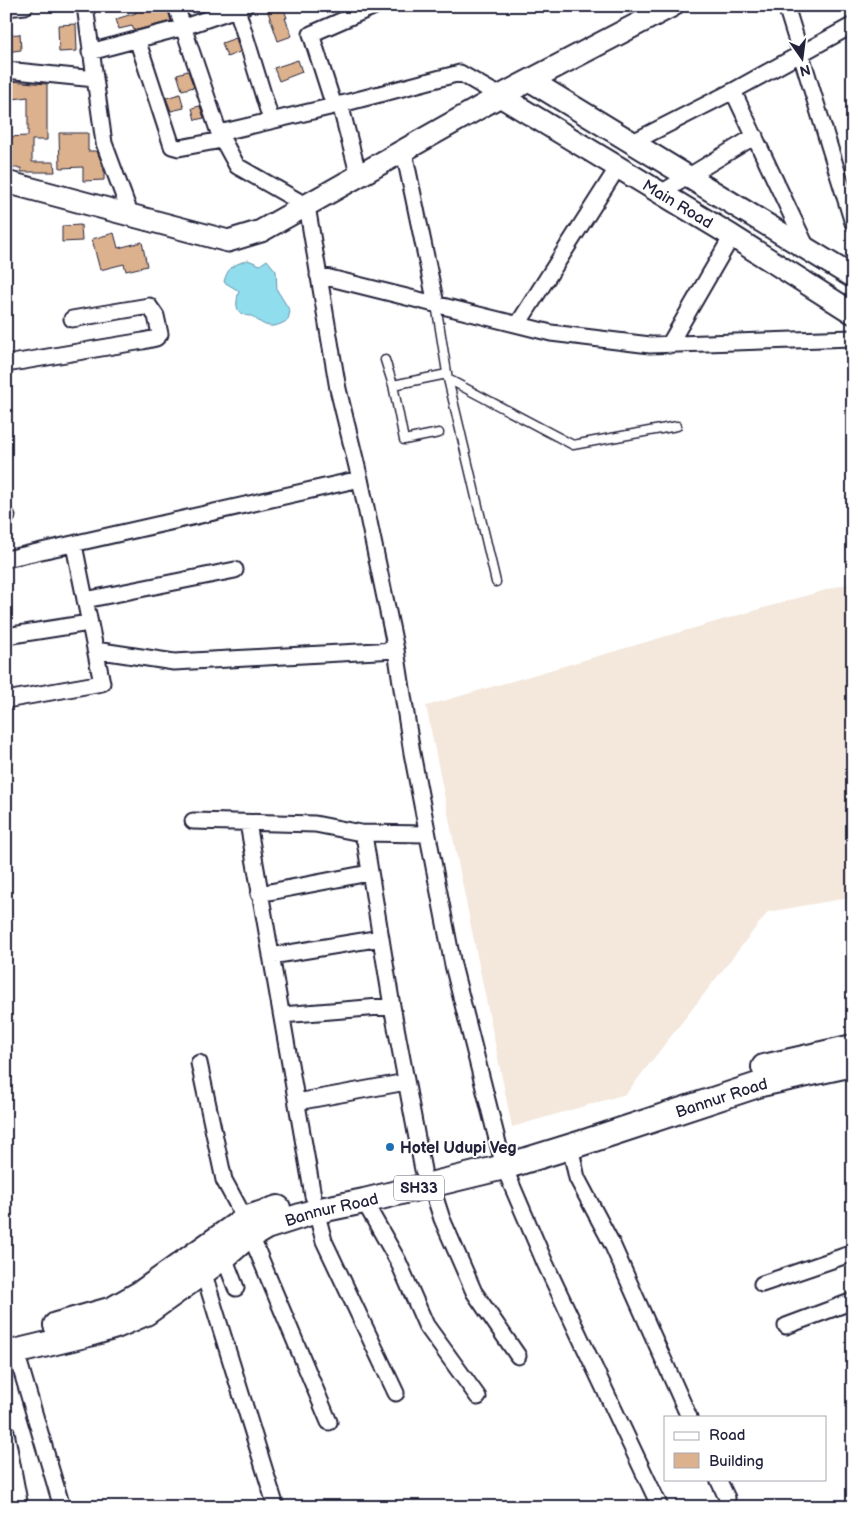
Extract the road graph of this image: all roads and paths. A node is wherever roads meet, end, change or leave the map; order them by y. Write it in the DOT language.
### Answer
graph roads {
  1 [pos="25,6"];
  2 [pos="85,6"];
  3 [pos="176,6"];
  4 [pos="375,6"];
  5 [pos="672,6"];
  6 [pos="786,6"];
  7 [pos="6,8"];
  8 [pos="241,8"];
  9 [pos="853,26"];
  10 [pos="184,27"];
  11 [pos="137,39"];
  12 [pos="90,52"];
  13 [pos="801,54"];
  14 [pos="6,70"];
  15 [pos="94,79"];
  16 [pos="531,81"];
  17 [pos="734,91"];
  18 [pos="500,96"];
  19 [pos="337,105"];
  20 [pos="271,120"];
  21 [pos="221,136"];
  22 [pos="755,136"];
  23 [pos="631,143"];
  24 [pos="404,152"];
  25 [pos="618,167"];
  26 [pos="359,176"];
  27 [pos="686,177"];
  28 [pos="6,182"];
  29 [pos="661,193"];
  30 [pos="307,206"];
  31 [pos="131,216"];
  32 [pos="853,223"];
  33 [pos="732,236"];
  34 [pos="808,250"];
  35 [pos="318,275"];
  36 [pos="853,277"];
  37 [pos="436,304"];
  38 [pos="853,313"];
  39 [pos="72,319"];
  40 [pos="518,324"];
  41 [pos="853,338"];
  42 [pos="669,345"];
  43 [pos="385,360"];
  44 [pos="6,364"];
  45 [pos="448,376"];
  46 [pos="393,386"];
  47 [pos="677,426"];
  48 [pos="438,433"];
  49 [pos="360,479"];
  50 [pos="74,544"];
  51 [pos="6,559"];
  52 [pos="235,570"];
  53 [pos="496,582"];
  54 [pos="86,600"];
  55 [pos="89,623"];
  56 [pos="6,636"];
  57 [pos="95,650"];
  58 [pos="396,650"];
  59 [pos="6,700"];
  60 [pos="194,821"];
  61 [pos="248,823"];
  62 [pos="361,833"];
  63 [pos="427,834"];
  64 [pos="369,873"];
  65 [pos="259,894"];
  66 [pos="381,938"];
  67 [pos="271,956"];
  68 [pos="392,1006"];
  69 [pos="282,1015"];
  70 [pos="853,1047"];
  71 [pos="199,1063"];
  72 [pos="853,1064"];
  73 [pos="406,1082"];
  74 [pos="297,1102"];
  75 [pos="570,1146"];
  76 [pos="502,1160"];
  77 [pos="427,1177"];
  78 [pos="364,1201"];
  79 [pos="315,1204"];
  80 [pos="248,1228"];
  81 [pos="853,1253"];
  82 [pos="224,1257"];
  83 [pos="203,1271"];
  84 [pos="762,1284"];
  85 [pos="236,1288"];
  86 [pos="853,1301"];
  87 [pos="786,1326"];
  88 [pos="10,1348"];
  89 [pos="518,1356"];
  90 [pos="396,1393"];
  91 [pos="478,1397"];
  92 [pos="689,1416"];
  93 [pos="329,1422"];
  94 [pos="6,1432"];
  95 [pos="718,1480"];
  96 [pos="727,1498"];
  97 [pos="20,1507"];
  98 [pos="62,1507"];
  99 [pos="276,1507"];
  100 [pos="660,1507"];
  1 -- 7 [label="street"];
  2 -- 12 [label="street"];
  3 -- 10 [label="street"];
  4 -- 19 [label="street"];
  5 -- 16 [label="street"];
  6 -- 13 [label="street"];
  8 -- 10 [label="street"];
  8 -- 20 [label="street"];
  9 -- 13 [label="street"];
  10 -- 11 [label="street"];
  10 -- 21 [label="street"];
  11 -- 12 [label="street"];
  11 -- 21 [label="street"];
  12 -- 15 [label="street"];
  13 -- 17 [label="street"];
  13 -- 32 [label="street"];
  14 -- 15 [label="street"];
  15 -- 31 [label="street"];
  16 -- 18 [label="street"];
  16 -- 23 [label="street"];
  17 -- 22 [label="street"];
  17 -- 23 [label="street"];
  18 -- 19 [label="street"];
  18 -- 24 [label="street"];
  18 -- 25 [label="street, Main Road"];
  19 -- 20 [label="street"];
  19 -- 26 [label="street"];
  20 -- 21 [label="street"];
  21 -- 30 [label="street"];
  22 -- 27 [label="street"];
  22 -- 34 [label="street"];
  23 -- 27 [label="street"];
  24 -- 26 [label="street"];
  24 -- 37 [label="street"];
  25 -- 29 [label="street, Main Road"];
  25 -- 40 [label="street"];
  26 -- 30 [label="street"];
  27 -- 29 [label="street"];
  27 -- 34 [label="street"];
  28 -- 31 [label="street"];
  29 -- 33 [label="street, Main Road"];
  30 -- 31 [label="street"];
  30 -- 35 [label="street"];
  33 -- 38 [label="street, Main Road"];
  33 -- 42 [label="street"];
  34 -- 36 [label="street"];
  35 -- 37 [label="street"];
  35 -- 49 [label="street"];
  37 -- 40 [label="street"];
  37 -- 45 [label="lane"];
  39 -- 44 [label="street"];
  40 -- 42 [label="street"];
  41 -- 42 [label="street"];
  43 -- 46 [label="lane"];
  45 -- 46 [label="lane"];
  45 -- 47 [label="lane"];
  45 -- 53 [label="lane"];
  46 -- 48 [label="lane"];
  49 -- 50 [label="street"];
  49 -- 58 [label="street"];
  50 -- 51 [label="street"];
  50 -- 54 [label="street"];
  52 -- 54 [label="street"];
  54 -- 55 [label="street"];
  55 -- 56 [label="street"];
  55 -- 57 [label="street"];
  57 -- 58 [label="street"];
  57 -- 59 [label="street"];
  58 -- 63 [label="street"];
  60 -- 61 [label="street"];
  61 -- 62 [label="street"];
  61 -- 65 [label="street"];
  62 -- 63 [label="street"];
  62 -- 64 [label="street"];
  63 -- 76 [label="street"];
  64 -- 65 [label="street"];
  64 -- 66 [label="street"];
  65 -- 67 [label="street"];
  66 -- 67 [label="street"];
  66 -- 68 [label="street"];
  67 -- 69 [label="street"];
  68 -- 69 [label="street"];
  68 -- 73 [label="street"];
  69 -- 74 [label="street"];
  70 -- 76 [label="main road"];
  71 -- 80 [label="street"];
  72 -- 75 [label="main road, Bannur Road / SH33"];
  73 -- 74 [label="street"];
  73 -- 77 [label="street"];
  74 -- 79 [label="street"];
  75 -- 76 [label="main road, Bannur Road / SH33"];
  75 -- 92 [label="street"];
  76 -- 77 [label="main road, Bannur Road / SH33"];
  76 -- 100 [label="street"];
  77 -- 78 [label="main road, Bannur Road / SH33"];
  77 -- 79 [label="main road"];
  77 -- 89 [label="street"];
  78 -- 79 [label="main road, Bannur Road / SH33"];
  78 -- 91 [label="street"];
  79 -- 80 [label="main road, Bannur Road / SH33"];
  79 -- 90 [label="street"];
  80 -- 82 [label="main road, Bannur Road / SH33"];
  80 -- 88 [label="main road"];
  80 -- 93 [label="street"];
  81 -- 84 [label="street"];
  82 -- 83 [label="main road, Bannur Road / SH33"];
  82 -- 85 [label="street"];
  83 -- 88 [label="main road, Bannur Road / SH33"];
  83 -- 99 [label="street"];
  86 -- 87 [label="street"];
  88 -- 98 [label="street"];
  94 -- 97 [label="street"];
  95 -- 96 [label="street"];
}
